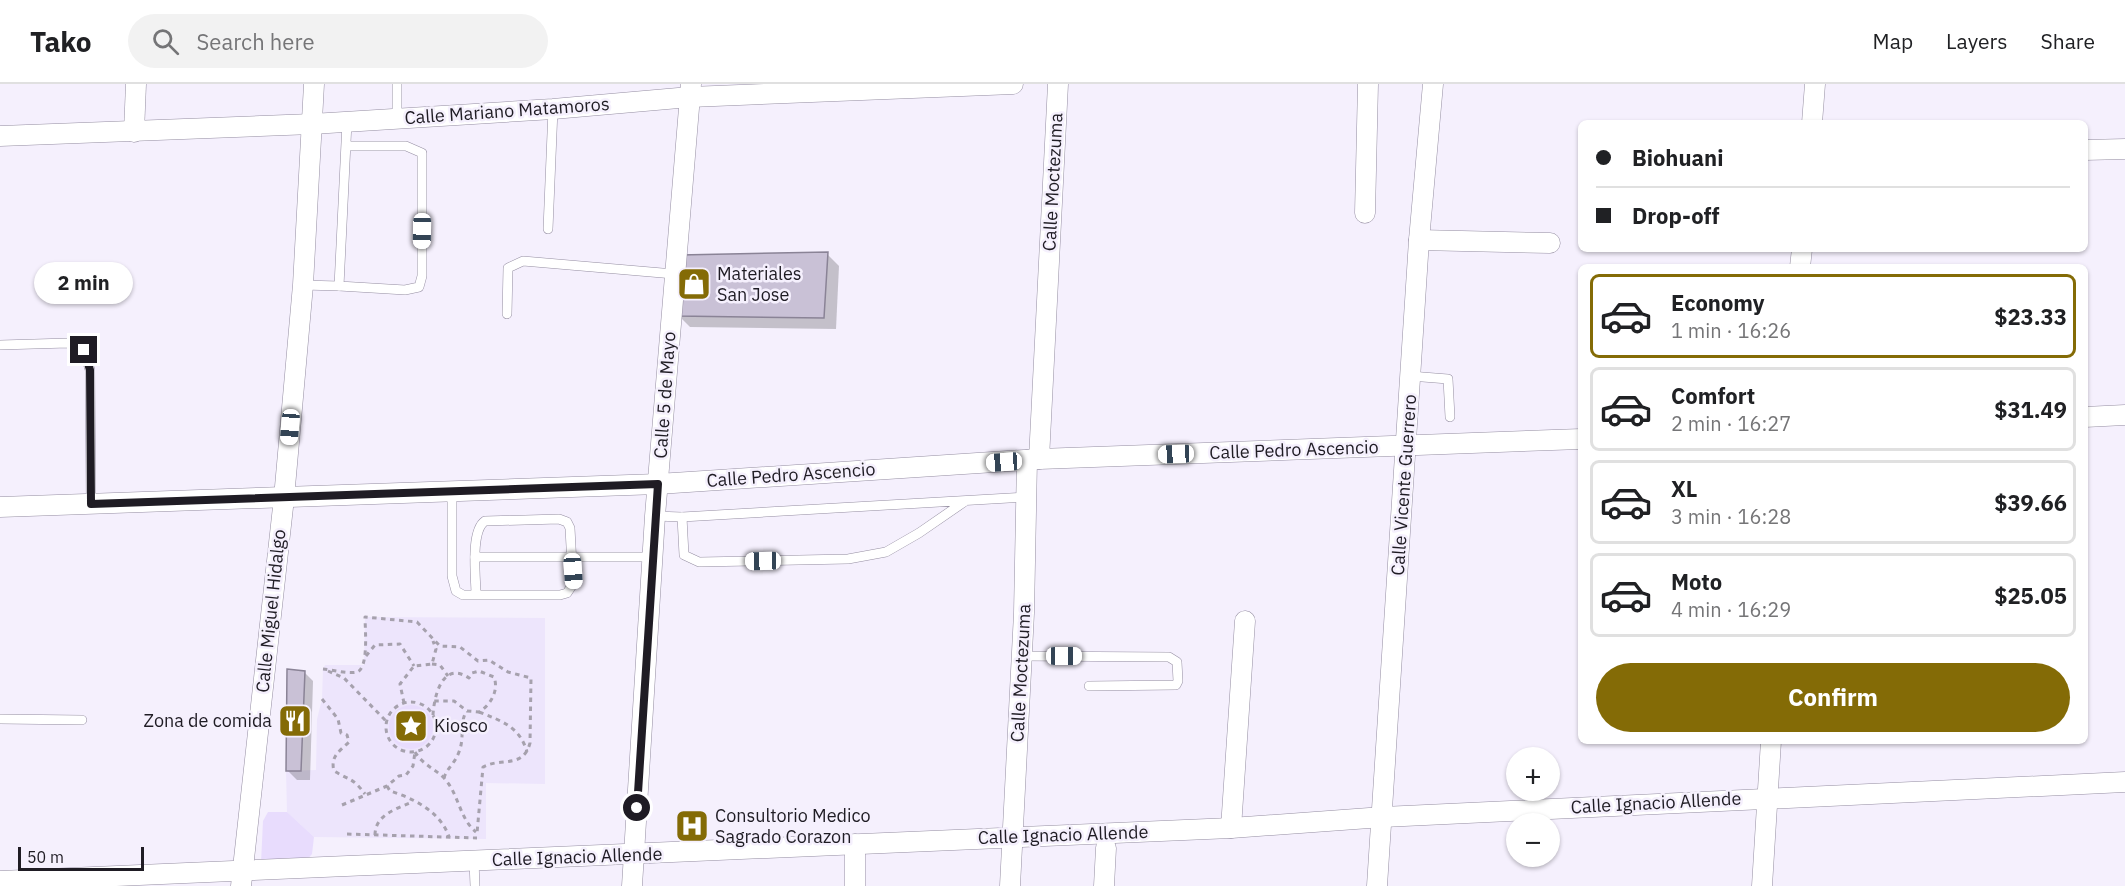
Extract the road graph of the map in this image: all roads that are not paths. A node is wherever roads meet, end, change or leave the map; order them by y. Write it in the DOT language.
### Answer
graph roads {
  1 [pos="136,84"];
  2 [pos="314,84"];
  3 [pos="397,84"];
  4 [pos="1013,84"];
  5 [pos="1058,84"];
  6 [pos="1368,84"];
  7 [pos="1433,84"];
  8 [pos="1815,84"];
  9 [pos="690,91"];
  10 [pos="553,109"];
  11 [pos="397,118"];
  12 [pos="1812,120"];
  13 [pos="347,122"];
  14 [pos="312,124"];
  15 [pos="134,132"];
  16 [pos="0,136"];
  17 [pos="346,146"];
  18 [pos="2125,149"];
  19 [pos="2088,150"];
  20 [pos="1365,213"];
  21 [pos="548,229"];
  22 [pos="1419,240"];
  23 [pos="1550,243"];
  24 [pos="674,274"];
  25 [pos="303,285"];
  26 [pos="339,286"];
  27 [pos="507,314"];
  28 [pos="0,345"];
  29 [pos="1410,376"];
  30 [pos="2125,415"];
  31 [pos="1450,417"];
  32 [pos="2088,417"];
  33 [pos="1578,439"];
  34 [pos="1406,446"];
  35 [pos="1033,460"];
  36 [pos="658,484"];
  37 [pos="452,491"];
  38 [pos="1025,497"];
  39 [pos="284,498"];
  40 [pos="964,502"];
  41 [pos="91,504"];
  42 [pos="0,507"];
  43 [pos="656,516"];
  44 [pos="682,517"];
  45 [pos="475,557"];
  46 [pos="653,557"];
  47 [pos="572,558"];
  48 [pos="476,595"];
  49 [pos="1245,621"];
  50 [pos="1022,656"];
  51 [pos="1089,686"];
  52 [pos="0,719"];
  53 [pos="82,720"];
  54 [pos="1771,744"];
  55 [pos="2125,782"];
  56 [pos="1768,798"];
  57 [pos="1383,817"];
  58 [pos="1231,828"];
  59 [pos="1013,837"];
  60 [pos="1106,841"];
  61 [pos="855,844"];
  62 [pos="634,854"];
  63 [pos="474,861"];
  64 [pos="242,878"];
  65 [pos="0,881"];
  66 [pos="85,881"];
  67 [pos="105,881"];
  68 [pos="475,886"];
  69 [pos="632,886"];
  70 [pos="855,886"];
  71 [pos="1010,886"];
  72 [pos="1104,886"];
  73 [pos="1377,886"];
  74 [pos="1762,886"];
  1 -- 15 [label="street"];
  2 -- 14 [label="street, Calle Miguel Hidalgo"];
  3 -- 11 [label="lane"];
  4 -- 9 [label="street, Calle Mariano Matamoros"];
  5 -- 35 [label="street, Calle Moctezuma"];
  6 -- 20 [label="street"];
  7 -- 22 [label="street, Calle Vicente Guerrero"];
  8 -- 12 [label="street"];
  9 -- 10 [label="street, Calle Mariano Matamoros"];
  9 -- 24 [label="street, Calle 5 de Mayo"];
  10 -- 11 [label="street, Calle Mariano Matamoros"];
  10 -- 21 [label="lane"];
  11 -- 13 [label="street, Calle Mariano Matamoros"];
  13 -- 14 [label="street, Calle Mariano Matamoros"];
  13 -- 17 [label="lane"];
  14 -- 15 [label="street, Calle Mariano Matamoros"];
  14 -- 25 [label="street, Calle Miguel Hidalgo"];
  15 -- 16 [label="street, Calle Mariano Matamoros"];
  17 -- 26 [label="lane"];
  17 -- 26 [label="lane"];
  18 -- 19 [label="street"];
  22 -- 23 [label="street"];
  22 -- 29 [label="street, Calle Vicente Guerrero"];
  24 -- 27 [label="lane"];
  24 -- 36 [label="street, Calle 5 de Mayo"];
  25 -- 26 [label="lane"];
  25 -- 39 [label="street, Calle Miguel Hidalgo"];
  28 -- 41 [label="lane"];
  29 -- 31 [label="lane"];
  29 -- 34 [label="street, Calle Vicente Guerrero"];
  30 -- 32 [label="street"];
  33 -- 34 [label="street, Calle Pedro Ascencio"];
  34 -- 35 [label="street, Calle Pedro Ascencio"];
  34 -- 57 [label="street, Calle Vicente Guerrero"];
  35 -- 36 [label="street, Calle Pedro Ascencio"];
  35 -- 38 [label="street, Calle Moctezuma"];
  36 -- 37 [label="street, Calle Pedro Ascencio"];
  36 -- 43 [label="street, Calle 5 de Mayo"];
  37 -- 39 [label="street, Calle Pedro Ascencio"];
  37 -- 48 [label="lane"];
  38 -- 40 [label="lane"];
  38 -- 50 [label="street, Calle Moctezuma"];
  39 -- 41 [label="street, Calle Pedro Ascencio"];
  39 -- 64 [label="street, Calle Miguel Hidalgo"];
  40 -- 44 [label="lane"];
  40 -- 44 [label="lane"];
  41 -- 42 [label="street, Calle Pedro Ascencio"];
  43 -- 44 [label="lane"];
  43 -- 46 [label="street, Calle 5 de Mayo"];
  45 -- 47 [label="lane"];
  45 -- 47 [label="lane"];
  45 -- 48 [label="lane"];
  46 -- 47 [label="lane"];
  46 -- 62 [label="street, Calle 5 de Mayo"];
  47 -- 48 [label="lane"];
  49 -- 58 [label="street"];
  50 -- 51 [label="lane"];
  50 -- 59 [label="street, Calle Moctezuma"];
  52 -- 53 [label="lane"];
  54 -- 56 [label="street"];
  55 -- 56 [label="street, Calle Ignacio Allende"];
  56 -- 57 [label="street, Calle Ignacio Allende"];
  56 -- 74 [label="street"];
  57 -- 58 [label="street, Calle Ignacio Allende"];
  57 -- 73 [label="street, Calle Vicente Guerrero"];
  58 -- 60 [label="street, Calle Ignacio Allende"];
  59 -- 60 [label="street, Calle Ignacio Allende"];
  59 -- 61 [label="street, Calle Ignacio Allende"];
  59 -- 71 [label="street, Calle Moctezuma"];
  60 -- 72 [label="street"];
  61 -- 62 [label="street, Calle Ignacio Allende"];
  61 -- 70 [label="street"];
  62 -- 63 [label="street, Calle Ignacio Allende"];
  62 -- 69 [label="street, Calle 5 de Mayo"];
  63 -- 64 [label="street, Calle Ignacio Allende"];
  63 -- 68 [label="lane"];
  64 -- 67 [label="street, Calle Ignacio Allende"];
  65 -- 66 [label="street, Calle Ignacio Allende"];
  66 -- 67 [label="street, Calle Ignacio Allende"];
}
